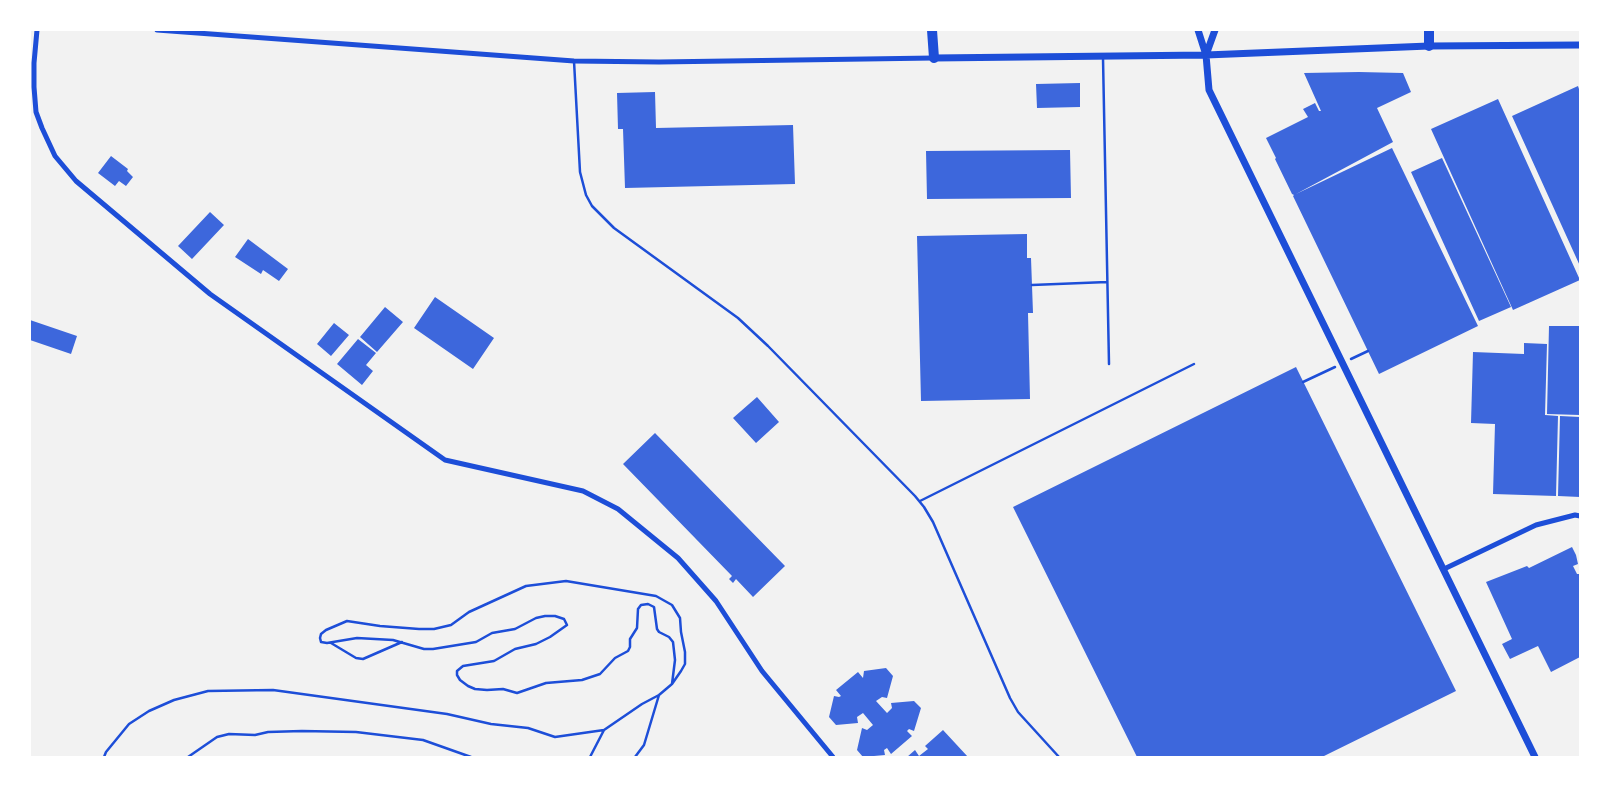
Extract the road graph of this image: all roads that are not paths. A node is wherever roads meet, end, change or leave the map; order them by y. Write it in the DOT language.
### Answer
graph roads {
  1 [pos="37,30"];
  2 [pos="157,30"];
  3 [pos="932,30"];
  4 [pos="1198,30"];
  5 [pos="1216,30"];
  6 [pos="1429,30"];
  7 [pos="1580,45"];
  8 [pos="1429,46"];
  9 [pos="1206,55"];
  10 [pos="1103,56"];
  11 [pos="934,58"];
  12 [pos="574,61"];
  13 [pos="32,87"];
  14 [pos="1108,282"];
  15 [pos="1032,285"];
  16 [pos="1109,364"];
  17 [pos="1194,364"];
  18 [pos="920,501"];
  19 [pos="1580,516"];
  20 [pos="1444,569"];
  21 [pos="833,757"];
  22 [pos="1059,757"];
  23 [pos="1535,757"];
  1 -- 13 [label="street"];
  2 -- 12 [label="street"];
  3 -- 11 [label="highway"];
  4 -- 9 [label="street"];
  5 -- 9 [label="street"];
  6 -- 8 [label="highway"];
  7 -- 8 [label="street"];
  8 -- 9 [label="street"];
  9 -- 10 [label="street"];
  9 -- 20 [label="street"];
  10 -- 11 [label="street"];
  10 -- 14 [label="lane"];
  11 -- 12 [label="street"];
  12 -- 18 [label="lane"];
  13 -- 21 [label="street"];
  14 -- 15 [label="lane"];
  14 -- 16 [label="lane"];
  17 -- 18 [label="lane"];
  18 -- 22 [label="lane"];
  19 -- 20 [label="street"];
  20 -- 23 [label="street"];
}
